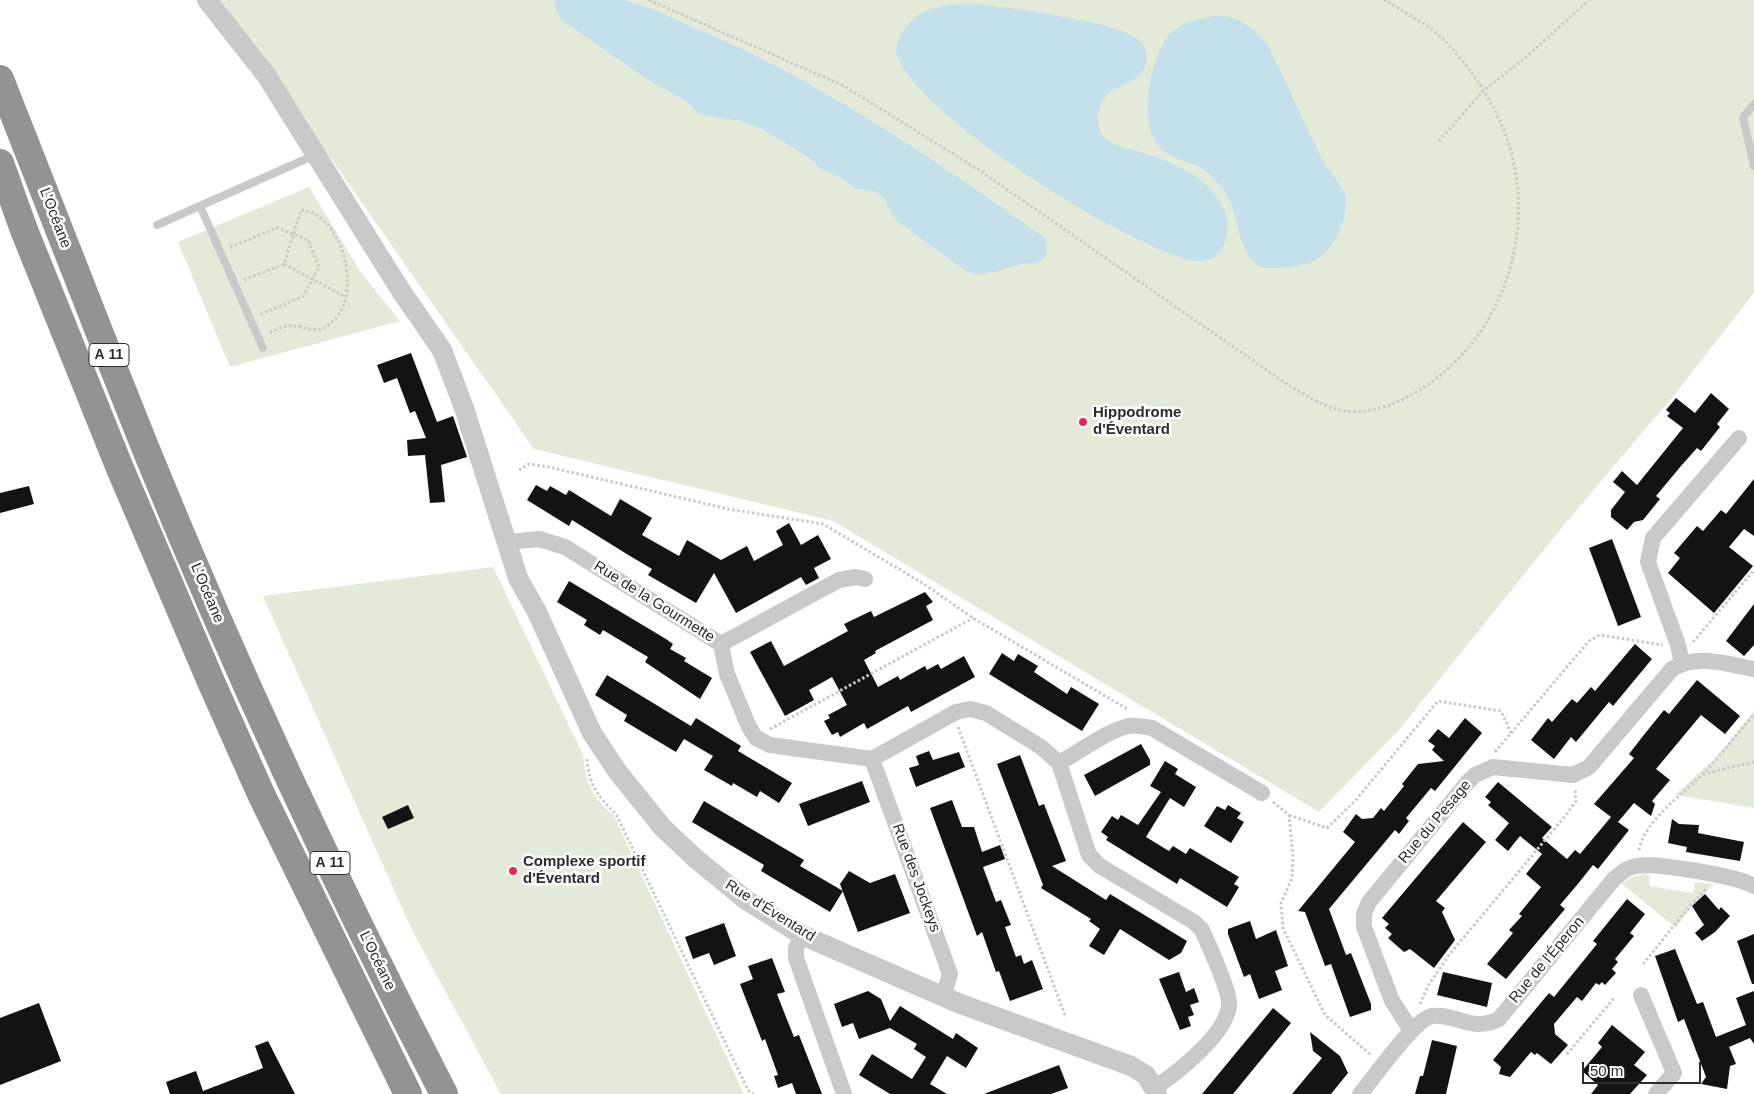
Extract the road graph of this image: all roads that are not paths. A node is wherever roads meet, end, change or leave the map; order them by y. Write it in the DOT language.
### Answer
graph roads {
  1 [pos="207,0"];
  2 [pos="0,79"];
  3 [pos="1754,104"];
  4 [pos="315,155"];
  5 [pos="0,163"];
  6 [pos="1754,166"];
  7 [pos="0,203"];
  8 [pos="200,206"];
  9 [pos="157,225"];
  10 [pos="24,230"];
  11 [pos="263,348"];
  12 [pos="1739,438"];
  13 [pos="508,542"];
  14 [pos="865,579"];
  15 [pos="721,644"];
  16 [pos="1682,663"];
  17 [pos="1754,669"];
  18 [pos="872,759"];
  19 [pos="1059,763"];
  20 [pos="1262,793"];
  21 [pos="1754,886"];
  22 [pos="802,935"];
  23 [pos="1641,995"];
  24 [pos="943,997"];
  25 [pos="1411,1030"];
  26 [pos="1155,1091"];
  27 [pos="408,1094"];
  28 [pos="444,1094"];
  29 [pos="844,1094"];
  30 [pos="1360,1094"];
  31 [pos="1656,1094"];
  1 -- 4 [label="street, Rue d'Éventard"];
  2 -- 28 [label="highway, L’Océane / A 11"];
  3 -- 6 [label="lane"];
  4 -- 8 [label="lane"];
  4 -- 13 [label="street, Rue d'Éventard"];
  5 -- 10 [label="highway, L’Océane / A 11"];
  7 -- 10 [label="highway"];
  8 -- 9 [label="lane"];
  8 -- 11 [label="lane"];
  10 -- 27 [label="highway, L’Océane / A 11"];
  12 -- 16 [label="street"];
  13 -- 15 [label="street, Rue de la Gourmette"];
  13 -- 22 [label="street, Rue d'Éventard"];
  14 -- 15 [label="street"];
  15 -- 18 [label="street, Rue de la Gourmette"];
  16 -- 17 [label="street"];
  16 -- 25 [label="street, Rue du Pesage"];
  18 -- 19 [label="street"];
  18 -- 24 [label="street, Rue des Jockeys"];
  19 -- 20 [label="street"];
  19 -- 26 [label="street"];
  21 -- 25 [label="street, Rue de l'Éperon"];
  22 -- 24 [label="street, Rue d'Éventard"];
  22 -- 29 [label="street"];
  23 -- 31 [label="street"];
  24 -- 26 [label="street, Rue d'Éventard"];
  25 -- 30 [label="street, Rue de l'Éperon"];
}
